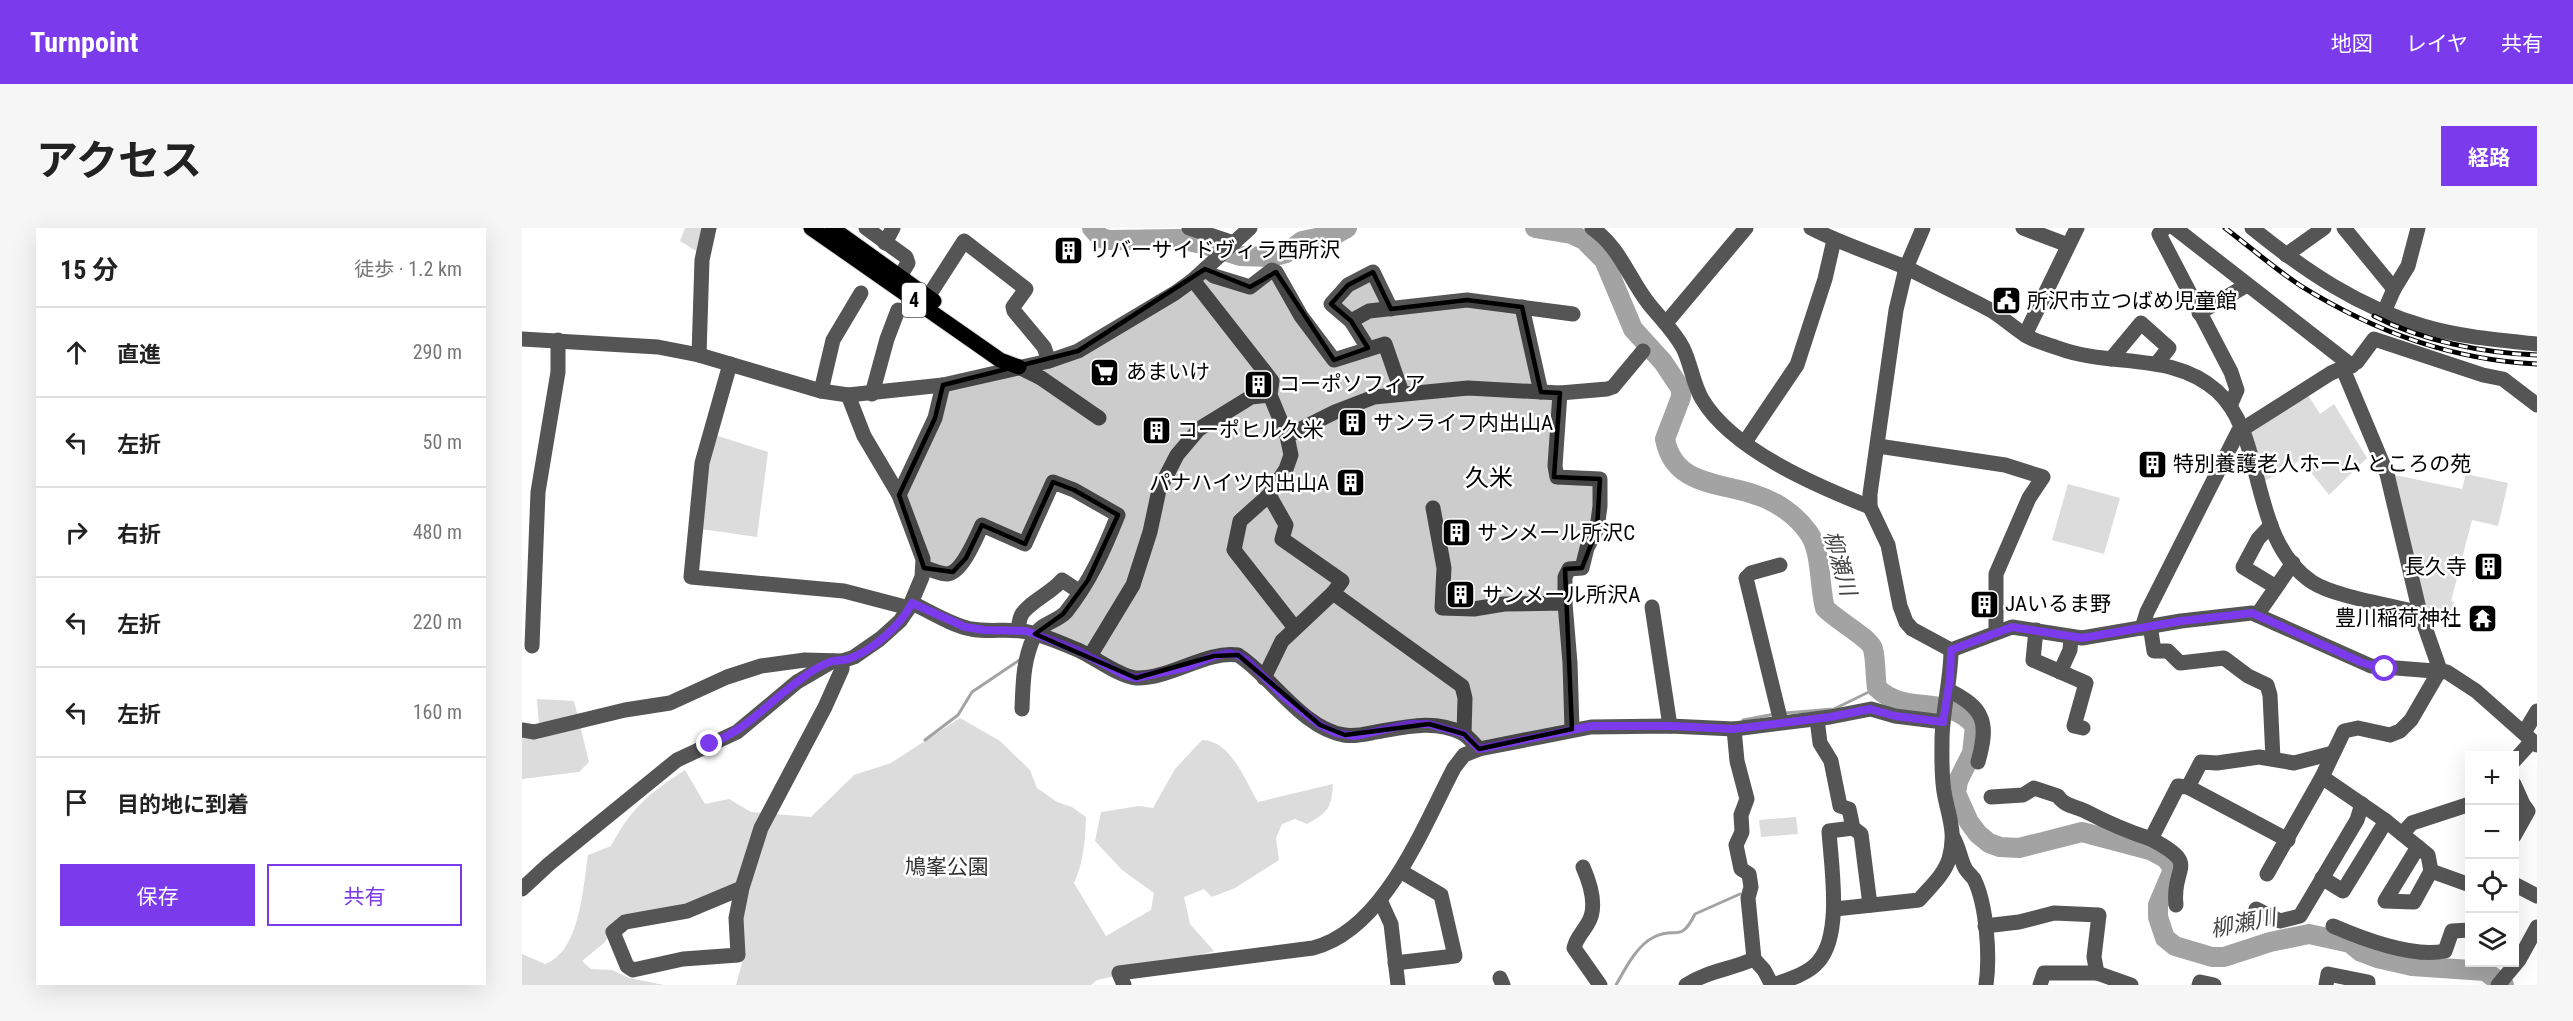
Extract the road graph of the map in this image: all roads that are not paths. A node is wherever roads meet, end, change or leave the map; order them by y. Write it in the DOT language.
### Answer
graph roads {
  1 [pos="709,228"];
  2 [pos="811,228"];
  3 [pos="832,228"];
  4 [pos="866,228"];
  5 [pos="893,228"];
  6 [pos="1189,228"];
  7 [pos="1250,228"];
  8 [pos="1592,228"];
  9 [pos="1746,228"];
  10 [pos="1810,228"];
  11 [pos="1923,228"];
  12 [pos="2023,228"];
  13 [pos="2077,228"];
  14 [pos="2165,228"];
  15 [pos="2175,228"];
  16 [pos="2252,228"];
  17 [pos="2265,228"];
  18 [pos="2324,228"];
  19 [pos="2344,228"];
  20 [pos="2418,228"];
  21 [pos="1834,240"];
  22 [pos="885,243"];
  23 [pos="1233,244"];
  24 [pos="2068,245"];
  25 [pos="2280,251"];
  26 [pos="1209,265"];
  27 [pos="1906,268"];
  28 [pos="900,276"];
  29 [pos="1192,280"];
  30 [pos="2247,285"];
  31 [pos="2394,289"];
  32 [pos="861,293"];
  33 [pos="928,297"];
  34 [pos="1522,307"];
  35 [pos="1391,309"];
  36 [pos="898,310"];
  37 [pos="2384,312"];
  38 [pos="2199,313"];
  39 [pos="1573,314"];
  40 [pos="1351,321"];
  41 [pos="1666,323"];
  42 [pos="2025,335"];
  43 [pos="522,339"];
  44 [pos="558,340"];
  45 [pos="2537,344"];
  46 [pos="1368,348"];
  47 [pos="1643,351"];
  48 [pos="699,355"];
  49 [pos="2110,359"];
  50 [pos="1049,361"];
  51 [pos="2157,363"];
  52 [pos="730,364"];
  53 [pos="1019,367"];
  54 [pos="2347,367"];
  55 [pos="944,385"];
  56 [pos="821,392"];
  57 [pos="1402,393"];
  58 [pos="1541,393"];
  59 [pos="1560,393"];
  60 [pos="872,394"];
  61 [pos="848,395"];
  62 [pos="1270,395"];
  63 [pos="2537,405"];
  64 [pos="2230,406"];
  65 [pos="1099,418"];
  66 [pos="2242,429"];
  67 [pos="1287,436"];
  68 [pos="1745,442"];
  69 [pos="1878,446"];
  70 [pos="899,495"];
  71 [pos="1269,495"];
  72 [pos="1870,507"];
  73 [pos="1433,508"];
  74 [pos="2271,525"];
  75 [pos="2293,563"];
  76 [pos="1780,565"];
  77 [pos="924,568"];
  78 [pos="2276,587"];
  79 [pos="1080,592"];
  80 [pos="1333,592"];
  81 [pos="1566,603"];
  82 [pos="911,606"];
  83 [pos="1652,607"];
  84 [pos="2420,613"];
  85 [pos="2257,615"];
  86 [pos="2146,626"];
  87 [pos="1295,628"];
  88 [pos="1018,630"];
  89 [pos="2036,630"];
  90 [pos="1996,632"];
  91 [pos="1035,634"];
  92 [pos="2071,637"];
  93 [pos="532,646"];
  94 [pos="1951,650"];
  95 [pos="1090,656"];
  96 [pos="838,661"];
  97 [pos="2440,670"];
  98 [pos="2060,672"];
  99 [pos="1264,678"];
  100 [pos="1948,690"];
  101 [pos="1022,709"];
  102 [pos="2537,711"];
  103 [pos="1780,717"];
  104 [pos="1817,719"];
  105 [pos="1943,722"];
  106 [pos="1670,726"];
  107 [pos="2083,728"];
  108 [pos="1572,729"];
  109 [pos="1734,729"];
  110 [pos="522,730"];
  111 [pos="1464,734"];
  112 [pos="2531,740"];
  113 [pos="1479,749"];
  114 [pos="2333,753"];
  115 [pos="2519,755"];
  116 [pos="2273,759"];
  117 [pos="1978,762"];
  118 [pos="2322,777"];
  119 [pos="2188,787"];
  120 [pos="2519,795"];
  121 [pos="1991,798"];
  122 [pos="2362,804"];
  123 [pos="2466,805"];
  124 [pos="2386,821"];
  125 [pos="2519,827"];
  126 [pos="1853,828"];
  127 [pos="2402,834"];
  128 [pos="1953,837"];
  129 [pos="2151,839"];
  130 [pos="2288,840"];
  131 [pos="2418,847"];
  132 [pos="1583,867"];
  133 [pos="2432,871"];
  134 [pos="1402,872"];
  135 [pos="2268,874"];
  136 [pos="2322,878"];
  137 [pos="2465,883"];
  138 [pos="2519,887"];
  139 [pos="742,888"];
  140 [pos="522,890"];
  141 [pos="2537,896"];
  142 [pos="1380,900"];
  143 [pos="1870,905"];
  144 [pos="2176,905"];
  145 [pos="1835,909"];
  146 [pos="2256,909"];
  147 [pos="1985,926"];
  148 [pos="2333,926"];
  149 [pos="2537,927"];
  150 [pos="2465,930"];
  151 [pos="2520,948"];
  152 [pos="1754,958"];
  153 [pos="1395,963"];
  154 [pos="2097,973"];
  155 [pos="1124,985"];
  156 [pos="1398,985"];
  157 [pos="1600,985"];
  158 [pos="1686,985"];
  159 [pos="1772,985"];
  160 [pos="1986,985"];
  161 [pos="2040,985"];
  162 [pos="2131,985"];
  163 [pos="2199,985"];
  164 [pos="2214,985"];
  165 [pos="2326,985"];
  166 [pos="2368,985"];
  167 [pos="2498,985"];
  1 -- 48 [label="street"];
  2 -- 53 [label="main road, 4"];
  3 -- 28 [label="main road, 4"];
  4 -- 22 [label="street"];
  5 -- 22 [label="street"];
  6 -- 23 [label="street"];
  7 -- 23 [label="street"];
  8 -- 41 [label="street"];
  9 -- 41 [label="street"];
  10 -- 21 [label="street"];
  11 -- 27 [label="street"];
  12 -- 24 [label="street"];
  13 -- 24 [label="street"];
  14 -- 38 [label="street"];
  15 -- 30 [label="street"];
  16 -- 25 [label="street"];
  17 -- 25 [label="street"];
  18 -- 25 [label="street"];
  19 -- 31 [label="street"];
  20 -- 31 [label="street"];
  21 -- 27 [label="street"];
  21 -- 68 [label="street"];
  22 -- 28 [label="street"];
  23 -- 26 [label="street"];
  24 -- 42 [label="street"];
  25 -- 37 [label="street"];
  26 -- 29 [label="street"];
  26 -- 46 [label="street"];
  27 -- 42 [label="street"];
  27 -- 69 [label="street"];
  28 -- 33 [label="main road, 4"];
  29 -- 50 [label="street"];
  29 -- 62 [label="street"];
  30 -- 38 [label="street"];
  30 -- 54 [label="street"];
  31 -- 37 [label="street"];
  32 -- 56 [label="street"];
  33 -- 50 [label="street"];
  33 -- 53 [label="main road, 4"];
  34 -- 35 [label="street"];
  34 -- 39 [label="street"];
  34 -- 58 [label="street"];
  35 -- 40 [label="street"];
  35 -- 40 [label="street"];
  36 -- 60 [label="street"];
  37 -- 45 [label="street"];
  38 -- 64 [label="street"];
  40 -- 46 [label="street"];
  41 -- 68 [label="street"];
  42 -- 49 [label="street"];
  43 -- 44 [label="street"];
  44 -- 48 [label="street"];
  44 -- 93 [label="street"];
  46 -- 57 [label="street"];
  47 -- 59 [label="street"];
  48 -- 52 [label="street"];
  49 -- 51 [label="street"];
  49 -- 51 [label="street"];
  50 -- 53 [label="street"];
  51 -- 64 [label="street"];
  52 -- 56 [label="street"];
  52 -- 82 [label="street"];
  53 -- 55 [label="street"];
  53 -- 65 [label="street"];
  54 -- 63 [label="street"];
  54 -- 66 [label="street"];
  54 -- 84 [label="street"];
  55 -- 60 [label="street"];
  55 -- 70 [label="street"];
  56 -- 61 [label="street"];
  57 -- 58 [label="street"];
  57 -- 67 [label="street"];
  58 -- 59 [label="street"];
  59 -- 81 [label="street"];
  60 -- 61 [label="street"];
  61 -- 70 [label="street"];
  62 -- 67 [label="street"];
  62 -- 95 [label="street"];
  64 -- 66 [label="street"];
  66 -- 74 [label="street"];
  66 -- 86 [label="street"];
  67 -- 71 [label="street"];
  68 -- 72 [label="street"];
  69 -- 72 [label="street"];
  69 -- 90 [label="street"];
  70 -- 77 [label="street"];
  71 -- 80 [label="street"];
  71 -- 87 [label="street"];
  72 -- 94 [label="street"];
  73 -- 81 [label="street"];
  74 -- 75 [label="street"];
  74 -- 78 [label="street"];
  75 -- 78 [label="street"];
  75 -- 84 [label="street"];
  76 -- 103 [label="street"];
  77 -- 79 [label="street"];
  77 -- 82 [label="street"];
  78 -- 85 [label="street"];
  79 -- 88 [label="street"];
  79 -- 91 [label="street"];
  80 -- 87 [label="street"];
  80 -- 111 [label="street"];
  81 -- 108 [label="street"];
  82 -- 88 [label="street"];
  82 -- 96 [label="street"];
  83 -- 106 [label="street"];
  84 -- 97 [label="street"];
  85 -- 86 [label="street"];
  85 -- 97 [label="street"];
  86 -- 92 [label="street"];
  86 -- 116 [label="street"];
  87 -- 99 [label="street"];
  88 -- 91 [label="street"];
  89 -- 90 [label="street"];
  89 -- 92 [label="street"];
  89 -- 98 [label="street"];
  90 -- 94 [label="street"];
  91 -- 95 [label="street"];
  91 -- 101 [label="street"];
  92 -- 98 [label="street"];
  94 -- 100 [label="street"];
  95 -- 99 [label="street"];
  96 -- 110 [label="street"];
  96 -- 139 [label="street"];
  96 -- 140 [label="street"];
  97 -- 112 [label="street"];
  97 -- 114 [label="street"];
  98 -- 107 [label="street"];
  99 -- 111 [label="street"];
  100 -- 105 [label="street"];
  100 -- 117 [label="street"];
  102 -- 112 [label="street"];
  103 -- 104 [label="street"];
  103 -- 109 [label="street"];
  104 -- 105 [label="street"];
  104 -- 126 [label="street"];
  105 -- 128 [label="street"];
  106 -- 108 [label="street"];
  106 -- 109 [label="street"];
  108 -- 113 [label="street"];
  109 -- 152 [label="street"];
  111 -- 113 [label="street"];
  112 -- 115 [label="street"];
  113 -- 134 [label="street"];
  114 -- 116 [label="street"];
  114 -- 118 [label="street"];
  116 -- 119 [label="street"];
  118 -- 122 [label="street"];
  118 -- 130 [label="street"];
  119 -- 129 [label="street"];
  119 -- 130 [label="street"];
  120 -- 125 [label="street"];
  121 -- 129 [label="street"];
  122 -- 124 [label="street"];
  122 -- 136 [label="street"];
  123 -- 127 [label="street"];
  124 -- 127 [label="street"];
  124 -- 136 [label="street"];
  126 -- 143 [label="street"];
  126 -- 145 [label="street"];
  127 -- 131 [label="street"];
  128 -- 143 [label="street"];
  128 -- 147 [label="street"];
  129 -- 144 [label="street"];
  130 -- 135 [label="street"];
  131 -- 133 [label="street"];
  131 -- 133 [label="street"];
  132 -- 157 [label="street"];
  133 -- 137 [label="street"];
  134 -- 142 [label="street"];
  134 -- 153 [label="street"];
  136 -- 146 [label="street"];
  138 -- 141 [label="street"];
  139 -- 139 [label="street"];
  142 -- 153 [label="street"];
  142 -- 155 [label="street"];
  143 -- 145 [label="street"];
  145 -- 159 [label="street"];
  147 -- 154 [label="street"];
  147 -- 160 [label="street"];
  148 -- 150 [label="street"];
  149 -- 151 [label="street"];
  151 -- 167 [label="street"];
  152 -- 158 [label="street"];
  152 -- 159 [label="street"];
  153 -- 156 [label="street"];
  154 -- 161 [label="street"];
  154 -- 162 [label="street"];
  163 -- 164 [label="street"];
  165 -- 166 [label="street"];
}
